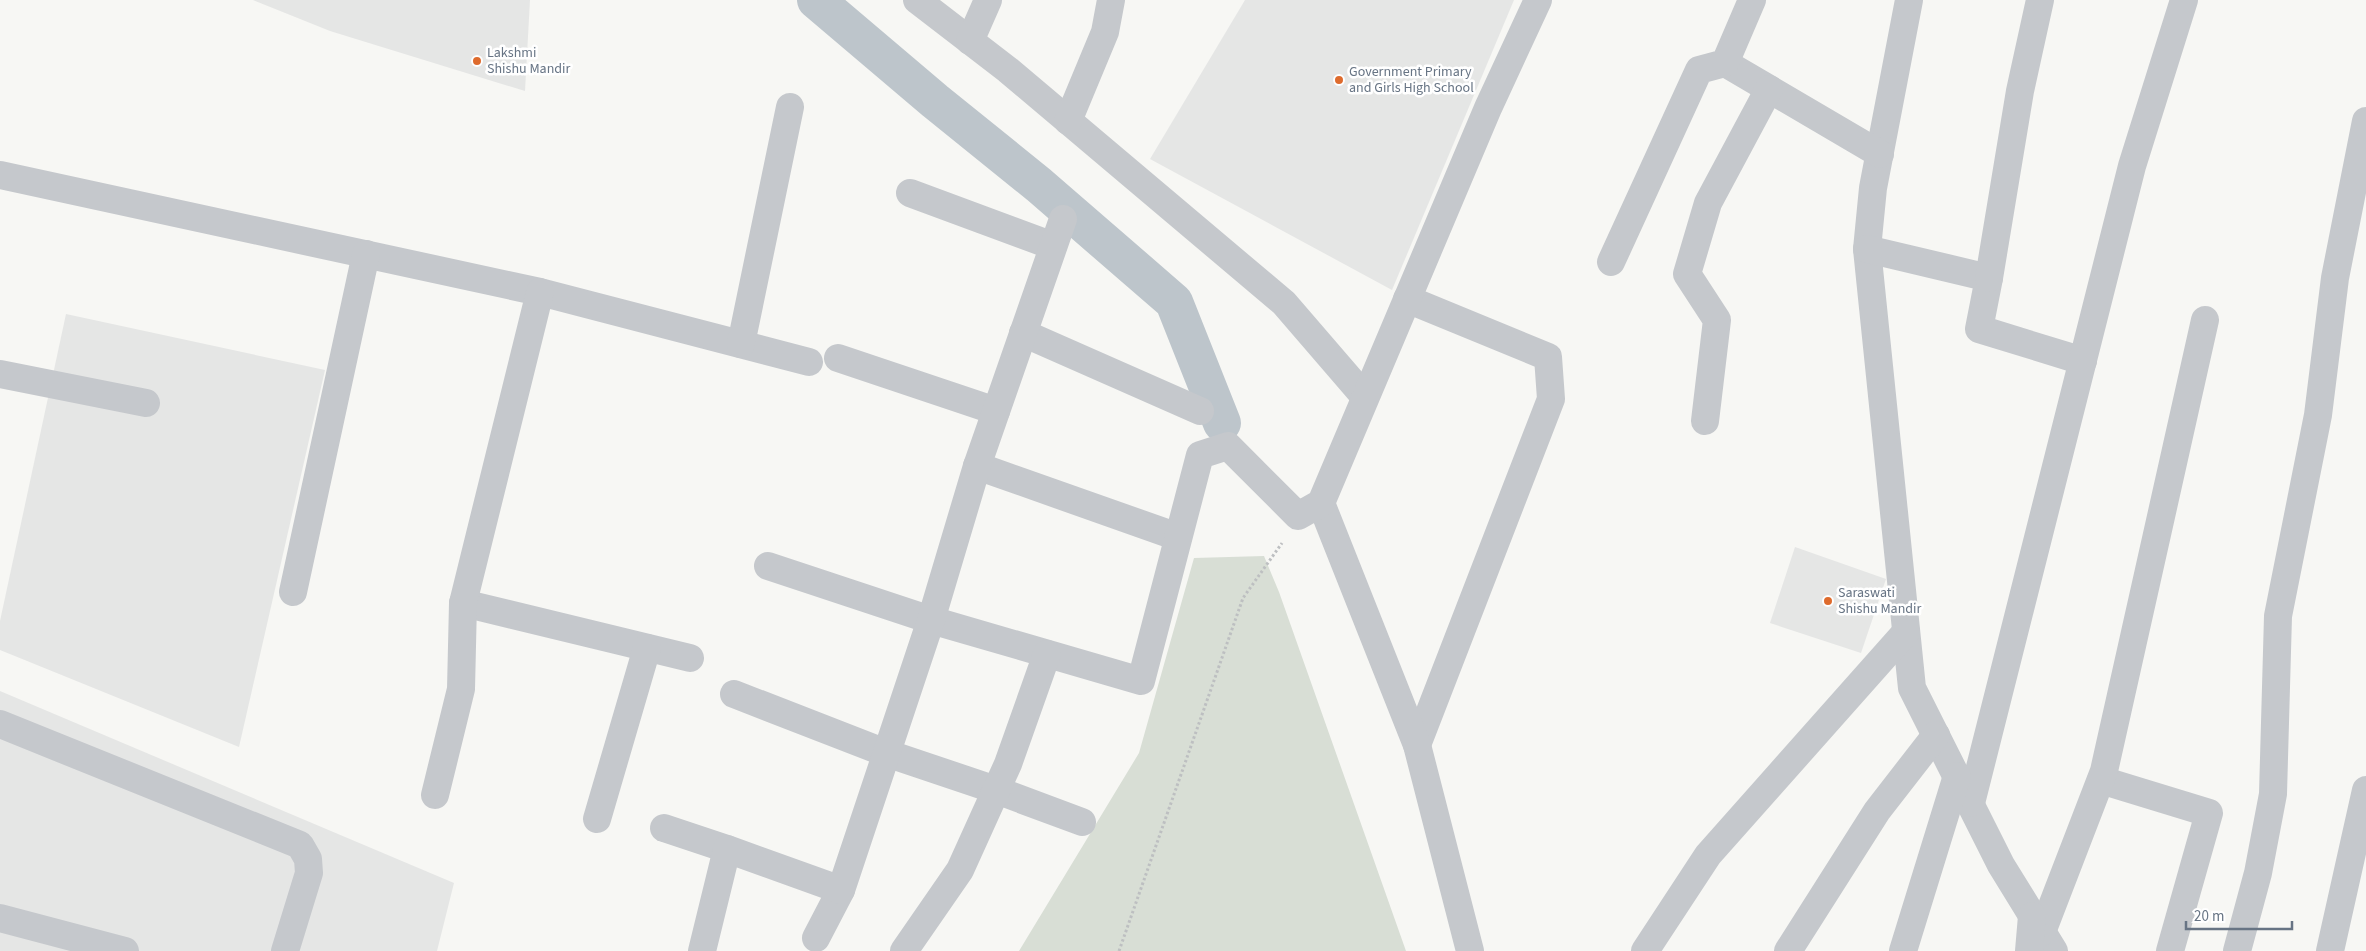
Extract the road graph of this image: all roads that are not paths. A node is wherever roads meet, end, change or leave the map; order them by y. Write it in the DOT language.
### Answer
graph roads {
  1 [pos="917,0"];
  2 [pos="988,0"];
  3 [pos="1111,0"];
  4 [pos="1538,0"];
  5 [pos="1752,0"];
  6 [pos="1909,0"];
  7 [pos="2040,0"];
  8 [pos="2184,0"];
  9 [pos="970,40"];
  10 [pos="1725,63"];
  11 [pos="1769,89"];
  12 [pos="790,107"];
  13 [pos="1068,121"];
  14 [pos="2366,121"];
  15 [pos="1880,154"];
  16 [pos="0,175"];
  17 [pos="910,193"];
  18 [pos="1063,219"];
  19 [pos="1053,246"];
  20 [pos="1867,249"];
  21 [pos="366,254"];
  22 [pos="1611,262"];
  23 [pos="1989,278"];
  24 [pos="540,292"];
  25 [pos="1407,299"];
  26 [pos="2205,320"];
  27 [pos="1023,333"];
  28 [pos="741,344"];
  29 [pos="838,358"];
  30 [pos="809,362"];
  31 [pos="2082,362"];
  32 [pos="0,374"];
  33 [pos="1365,397"];
  34 [pos="146,403"];
  35 [pos="996,411"];
  36 [pos="1200,411"];
  37 [pos="1705,421"];
  38 [pos="977,466"];
  39 [pos="1309,509"];
  40 [pos="1178,537"];
  41 [pos="768,566"];
  42 [pos="293,592"];
  43 [pos="463,603"];
  44 [pos="930,620"];
  45 [pos="1906,632"];
  46 [pos="647,648"];
  47 [pos="1047,654"];
  48 [pos="690,658"];
  49 [pos="734,694"];
  50 [pos="0,724"];
  51 [pos="1936,734"];
  52 [pos="1417,744"];
  53 [pos="886,753"];
  54 [pos="1957,776"];
  55 [pos="2100,780"];
  56 [pos="996,790"];
  57 [pos="2366,790"];
  58 [pos="435,795"];
  59 [pos="1970,803"];
  60 [pos="596,820"];
  61 [pos="1082,822"];
  62 [pos="664,828"];
  63 [pos="726,849"];
  64 [pos="841,890"];
  65 [pos="0,918"];
  66 [pos="2040,937"];
  67 [pos="816,938"];
  68 [pos="125,951"];
  69 [pos="285,951"];
  70 [pos="702,951"];
  71 [pos="904,951"];
  72 [pos="1470,951"];
  73 [pos="1645,951"];
  74 [pos="1788,951"];
  75 [pos="1904,951"];
  76 [pos="2170,951"];
  77 [pos="2237,951"];
  78 [pos="2330,951"];
  1 -- 9 [label="street"];
  2 -- 9 [label="street"];
  3 -- 13 [label="street"];
  4 -- 25 [label="street"];
  5 -- 10 [label="street"];
  6 -- 15 [label="street"];
  7 -- 23 [label="street"];
  8 -- 31 [label="street"];
  9 -- 13 [label="street"];
  10 -- 11 [label="street"];
  10 -- 22 [label="street"];
  11 -- 15 [label="street"];
  11 -- 37 [label="street"];
  12 -- 28 [label="street"];
  13 -- 33 [label="street"];
  14 -- 77 [label="street"];
  15 -- 20 [label="street"];
  16 -- 21 [label="street"];
  17 -- 19 [label="street"];
  18 -- 19 [label="street"];
  19 -- 27 [label="street"];
  20 -- 23 [label="street"];
  20 -- 45 [label="street"];
  21 -- 24 [label="street"];
  21 -- 42 [label="street"];
  23 -- 31 [label="street"];
  24 -- 28 [label="street"];
  24 -- 43 [label="street"];
  25 -- 33 [label="street"];
  25 -- 52 [label="street"];
  26 -- 55 [label="street"];
  27 -- 35 [label="street"];
  27 -- 36 [label="street"];
  28 -- 30 [label="street"];
  29 -- 35 [label="street"];
  31 -- 59 [label="street"];
  32 -- 34 [label="street"];
  33 -- 39 [label="street"];
  35 -- 38 [label="street"];
  38 -- 40 [label="street"];
  38 -- 44 [label="street"];
  39 -- 40 [label="street"];
  39 -- 52 [label="street"];
  40 -- 47 [label="street"];
  41 -- 44 [label="street"];
  43 -- 46 [label="street"];
  43 -- 58 [label="street"];
  44 -- 47 [label="street"];
  44 -- 53 [label="street"];
  45 -- 51 [label="street"];
  45 -- 73 [label="street"];
  46 -- 48 [label="street"];
  46 -- 60 [label="street"];
  47 -- 56 [label="street"];
  49 -- 53 [label="street"];
  50 -- 69 [label="street"];
  51 -- 54 [label="street"];
  51 -- 74 [label="street"];
  52 -- 72 [label="street"];
  53 -- 56 [label="street"];
  53 -- 64 [label="street"];
  54 -- 59 [label="street"];
  54 -- 75 [label="street"];
  55 -- 66 [label="street"];
  55 -- 76 [label="street"];
  56 -- 61 [label="street"];
  56 -- 71 [label="street"];
  57 -- 78 [label="street"];
  59 -- 66 [label="street"];
  62 -- 63 [label="street"];
  63 -- 64 [label="street"];
  63 -- 70 [label="street"];
  64 -- 67 [label="street"];
  65 -- 68 [label="street"];
}
